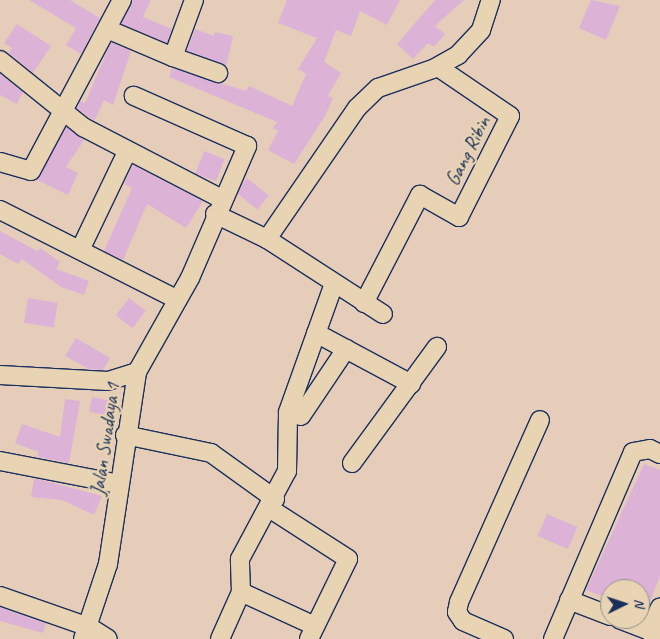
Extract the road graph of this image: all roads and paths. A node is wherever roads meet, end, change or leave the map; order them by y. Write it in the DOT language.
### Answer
graph roads {
  1 [pos="122,0"];
  2 [pos="194,0"];
  3 [pos="491,0"];
  4 [pos="107,29"];
  5 [pos="173,57"];
  6 [pos="0,60"];
  7 [pos="438,67"];
  8 [pos="218,73"];
  9 [pos="134,96"];
  10 [pos="64,112"];
  11 [pos="128,152"];
  12 [pos="0,162"];
  13 [pos="219,206"];
  14 [pos="0,210"];
  15 [pos="267,239"];
  16 [pos="81,248"];
  17 [pos="333,286"];
  18 [pos="178,300"];
  19 [pos="364,304"];
  20 [pos="383,314"];
  21 [pos="316,333"];
  22 [pos="437,347"];
  23 [pos="346,349"];
  24 [pos="137,372"];
  25 [pos="0,375"];
  26 [pos="411,384"];
  27 [pos="301,416"];
  28 [pos="540,420"];
  29 [pos="125,435"];
  30 [pos="660,454"];
  31 [pos="0,461"];
  32 [pos="352,463"];
  33 [pos="120,484"];
  34 [pos="272,504"];
  35 [pos="242,592"];
  36 [pos="0,596"];
  37 [pos="569,600"];
  38 [pos="660,607"];
  39 [pos="600,612"];
  40 [pos="86,633"];
  41 [pos="312,633"];
  42 [pos="654,633"];
  43 [pos="108,639"];
  44 [pos="220,639"];
  45 [pos="504,639"];
  46 [pos="553,639"];
  1 -- 4 [label="street"];
  2 -- 5 [label="street"];
  3 -- 7 [label="street"];
  4 -- 5 [label="street"];
  4 -- 10 [label="street"];
  5 -- 8 [label="street"];
  6 -- 10 [label="street"];
  7 -- 15 [label="street"];
  7 -- 19 [label="street, Gang Ribin"];
  9 -- 13 [label="street, Jalan Swadaya 1"];
  10 -- 11 [label="street"];
  10 -- 12 [label="street"];
  11 -- 13 [label="street"];
  11 -- 16 [label="street"];
  13 -- 15 [label="street"];
  13 -- 18 [label="street, Jalan Swadaya 1"];
  14 -- 16 [label="street"];
  15 -- 17 [label="street"];
  16 -- 18 [label="street"];
  17 -- 19 [label="street"];
  17 -- 21 [label="street"];
  18 -- 24 [label="street, Jalan Swadaya 1"];
  19 -- 20 [label="street"];
  21 -- 23 [label="street"];
  21 -- 34 [label="street"];
  22 -- 26 [label="street"];
  23 -- 26 [label="street"];
  23 -- 27 [label="street"];
  24 -- 25 [label="street"];
  24 -- 29 [label="street, Jalan Swadaya 1"];
  26 -- 32 [label="street"];
  28 -- 45 [label="street"];
  29 -- 33 [label="street, Jalan Swadaya 1"];
  29 -- 34 [label="street"];
  30 -- 37 [label="street"];
  31 -- 33 [label="street"];
  33 -- 40 [label="street, Jalan Swadaya 1"];
  34 -- 35 [label="street"];
  34 -- 41 [label="street"];
  35 -- 41 [label="street"];
  35 -- 44 [label="street"];
  36 -- 40 [label="street"];
  37 -- 39 [label="street"];
  37 -- 46 [label="street"];
  38 -- 42 [label="street"];
  40 -- 43 [label="street"];
}
